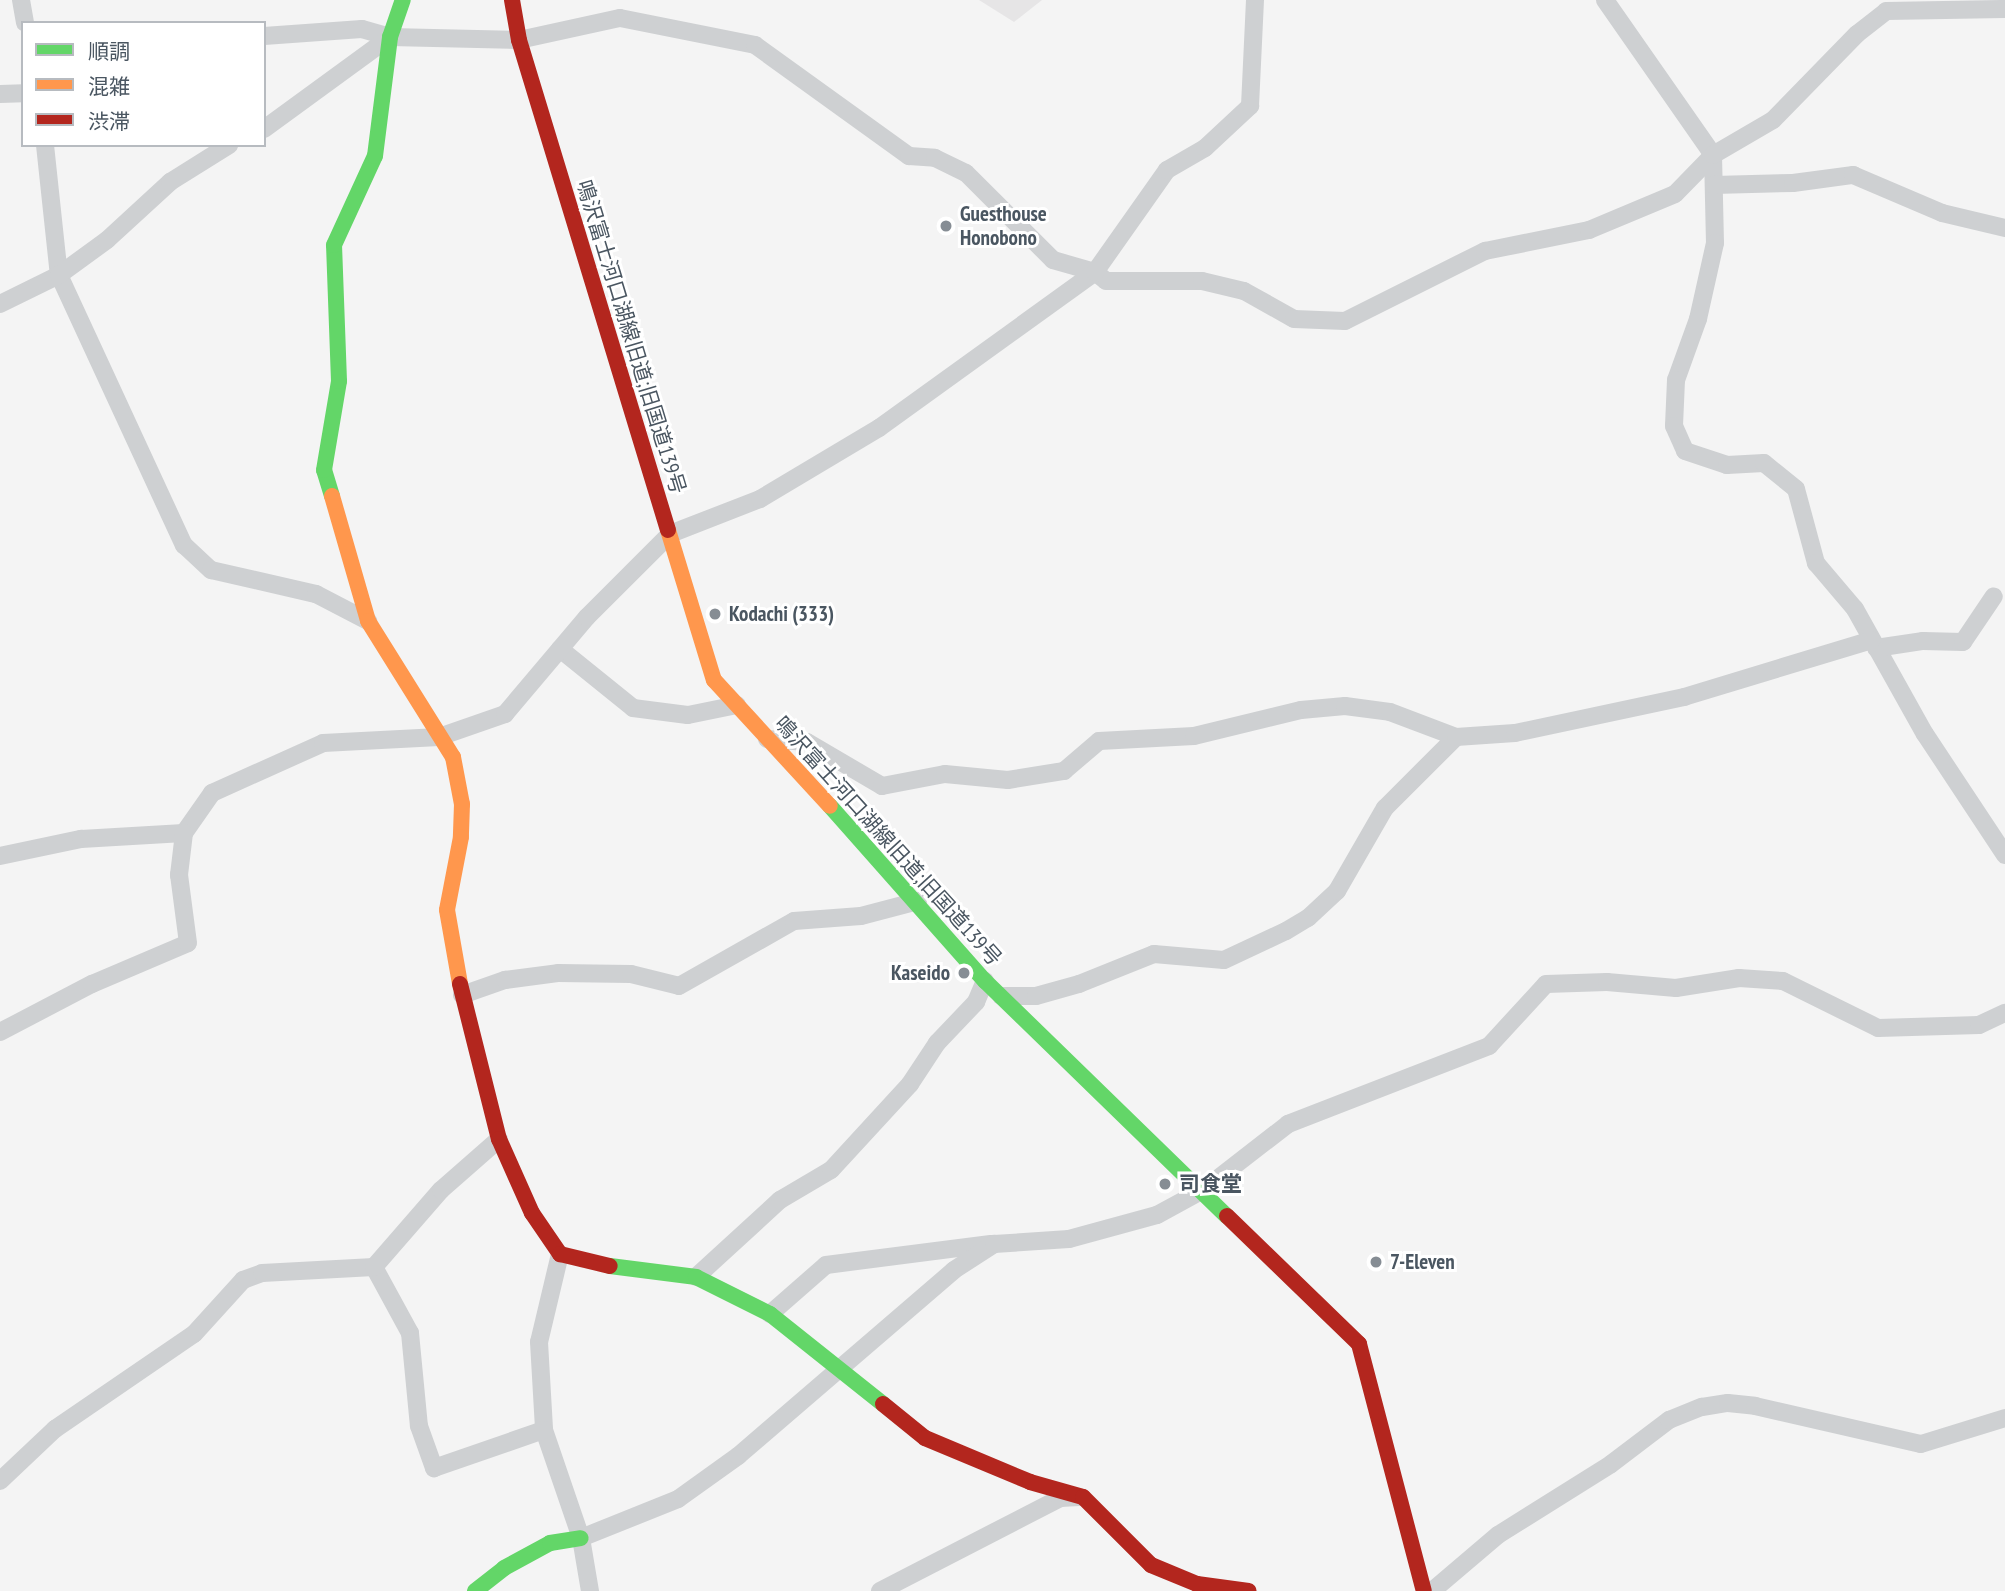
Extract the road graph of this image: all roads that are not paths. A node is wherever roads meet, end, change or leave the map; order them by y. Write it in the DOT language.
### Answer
graph roads {
  1 [pos="21,0"];
  2 [pos="403,0"];
  3 [pos="512,0"];
  4 [pos="1255,0"];
  5 [pos="1605,0"];
  6 [pos="2005,9"];
  7 [pos="25,21"];
  8 [pos="266,36"];
  9 [pos="390,37"];
  10 [pos="519,40"];
  11 [pos="21,93"];
  12 [pos="0,94"];
  13 [pos="266,128"];
  14 [pos="45,147"];
  15 [pos="226,147"];
  16 [pos="1713,155"];
  17 [pos="1714,185"];
  18 [pos="2005,228"];
  19 [pos="1095,272"];
  20 [pos="59,275"];
  21 [pos="0,304"];
  22 [pos="670,534"];
  23 [pos="1994,596"];
  24 [pos="368,621"];
  25 [pos="1874,644"];
  26 [pos="560,649"];
  27 [pos="737,705"];
  28 [pos="439,737"];
  29 [pos="1456,737"];
  30 [pos="767,739"];
  31 [pos="184,833"];
  32 [pos="2005,855"];
  33 [pos="0,856"];
  34 [pos="918,901"];
  35 [pos="985,981"];
  36 [pos="462,995"];
  37 [pos="1001,996"];
  38 [pos="2005,1013"];
  39 [pos="0,1032"];
  40 [pos="499,1139"];
  41 [pos="1203,1190"];
  42 [pos="995,1244"];
  43 [pos="560,1254"];
  44 [pos="374,1267"];
  45 [pos="696,1277"];
  46 [pos="770,1314"];
  47 [pos="837,1371"];
  48 [pos="2005,1418"];
  49 [pos="544,1430"];
  50 [pos="0,1481"];
  51 [pos="1083,1497"];
  52 [pos="581,1538"];
  53 [pos="475,1591"];
  54 [pos="590,1591"];
  55 [pos="880,1591"];
  56 [pos="1249,1591"];
  57 [pos="1424,1591"];
  58 [pos="1432,1591"];
  1 -- 7 [label="street"];
  2 -- 9 [label="street"];
  3 -- 10 [label="street, 鳴沢富士河口湖線旧道;旧国道139号"];
  4 -- 19 [label="street"];
  5 -- 16 [label="street"];
  6 -- 16 [label="street"];
  8 -- 9 [label="street"];
  9 -- 10 [label="street"];
  9 -- 13 [label="street"];
  9 -- 24 [label="street"];
  10 -- 19 [label="street"];
  10 -- 22 [label="street, 鳴沢富士河口湖線旧道;旧国道139号"];
  11 -- 12 [label="street"];
  14 -- 20 [label="street"];
  15 -- 20 [label="street"];
  16 -- 17 [label="street"];
  16 -- 19 [label="street"];
  17 -- 18 [label="street"];
  17 -- 25 [label="street"];
  19 -- 22 [label="street"];
  20 -- 21 [label="street"];
  20 -- 24 [label="street"];
  22 -- 26 [label="street"];
  22 -- 27 [label="street, 鳴沢富士河口湖線旧道;旧国道139号"];
  23 -- 25 [label="street"];
  24 -- 28 [label="street"];
  25 -- 29 [label="street"];
  25 -- 32 [label="street"];
  26 -- 27 [label="street"];
  26 -- 28 [label="street"];
  27 -- 30 [label="street, 鳴沢富士河口湖線旧道;旧国道139号"];
  28 -- 31 [label="street"];
  28 -- 36 [label="street"];
  29 -- 30 [label="street"];
  29 -- 37 [label="street"];
  30 -- 34 [label="street, 鳴沢富士河口湖線旧道;旧国道139号"];
  31 -- 33 [label="street"];
  31 -- 39 [label="street"];
  34 -- 35 [label="street, 鳴沢富士河口湖線旧道;旧国道139号"];
  34 -- 36 [label="street"];
  35 -- 37 [label="street, 鳴沢富士河口湖線旧道;旧国道139号"];
  35 -- 45 [label="street"];
  36 -- 40 [label="street"];
  37 -- 41 [label="street, 鳴沢富士河口湖線旧道;旧国道139号"];
  38 -- 41 [label="street"];
  40 -- 43 [label="street"];
  40 -- 44 [label="street"];
  41 -- 42 [label="street"];
  41 -- 57 [label="street, 鳴沢富士河口湖線旧道;旧国道139号"];
  42 -- 46 [label="street"];
  42 -- 47 [label="street"];
  43 -- 45 [label="street"];
  43 -- 49 [label="street"];
  44 -- 49 [label="street"];
  44 -- 50 [label="street"];
  45 -- 46 [label="street"];
  46 -- 47 [label="street"];
  47 -- 51 [label="street"];
  47 -- 52 [label="street"];
  48 -- 58 [label="street"];
  49 -- 52 [label="street"];
  51 -- 55 [label="street"];
  51 -- 56 [label="street"];
  52 -- 53 [label="street"];
  52 -- 54 [label="street"];
}
